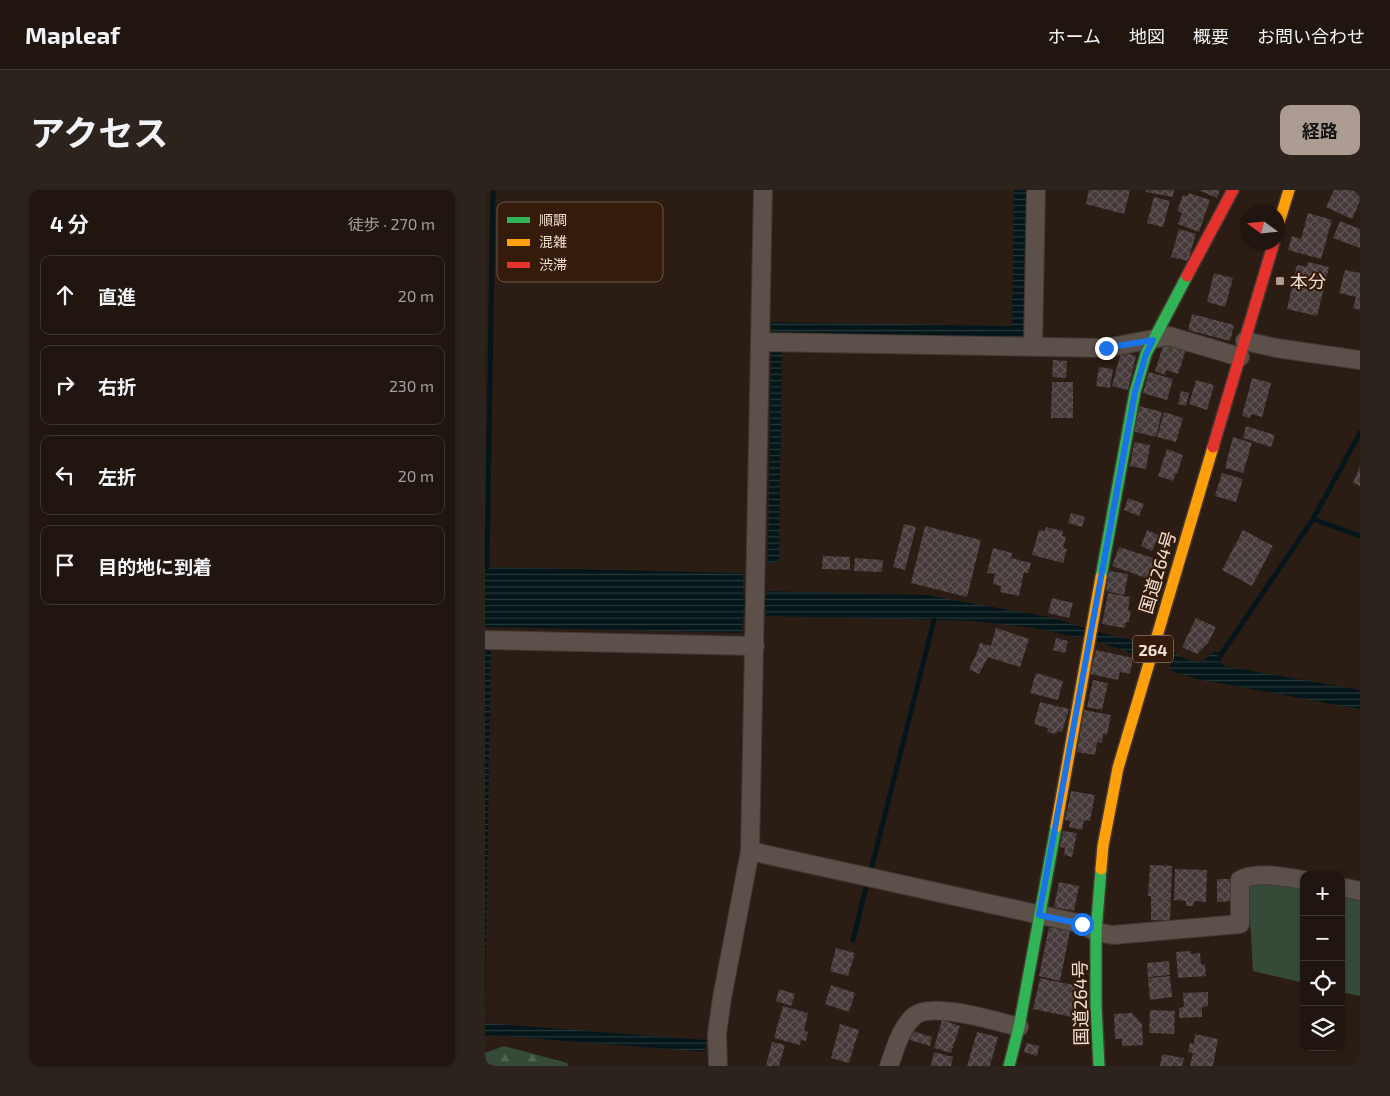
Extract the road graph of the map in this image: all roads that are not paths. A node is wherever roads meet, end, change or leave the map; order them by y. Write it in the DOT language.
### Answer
graph roads {
  1 [pos="763,190"];
  2 [pos="1036,190"];
  3 [pos="1233,190"];
  4 [pos="1289,190"];
  5 [pos="1284,205"];
  6 [pos="1271,250"];
  7 [pos="1153,340"];
  8 [pos="760,342"];
  9 [pos="1033,347"];
  10 [pos="1243,349"];
  11 [pos="1360,360"];
  12 [pos="485,640"];
  13 [pos="755,646"];
  14 [pos="750,851"];
  15 [pos="1300,879"];
  16 [pos="1345,888"];
  17 [pos="1360,891"];
  18 [pos="1039,915"];
  19 [pos="1096,932"];
  20 [pos="1019,1027"];
  21 [pos="718,1066"];
  22 [pos="889,1066"];
  23 [pos="1009,1066"];
  24 [pos="1099,1066"];
  1 -- 8 [label="street"];
  2 -- 9 [label="street"];
  3 -- 7 [label="main road"];
  4 -- 5 [label="main road"];
  6 -- 10 [label="main road, 国道264号 / 264"];
  7 -- 9 [label="street"];
  7 -- 10 [label="street"];
  7 -- 18 [label="main road"];
  8 -- 9 [label="street"];
  8 -- 13 [label="street"];
  10 -- 11 [label="street"];
  10 -- 19 [label="main road, 国道264号 / 264"];
  12 -- 13 [label="street"];
  13 -- 14 [label="street"];
  14 -- 18 [label="street"];
  14 -- 21 [label="street"];
  15 -- 19 [label="street"];
  16 -- 17 [label="street"];
  18 -- 19 [label="street"];
  18 -- 20 [label="main road"];
  19 -- 24 [label="main road, 国道264号 / 264"];
  20 -- 22 [label="street"];
  20 -- 23 [label="main road"];
}
